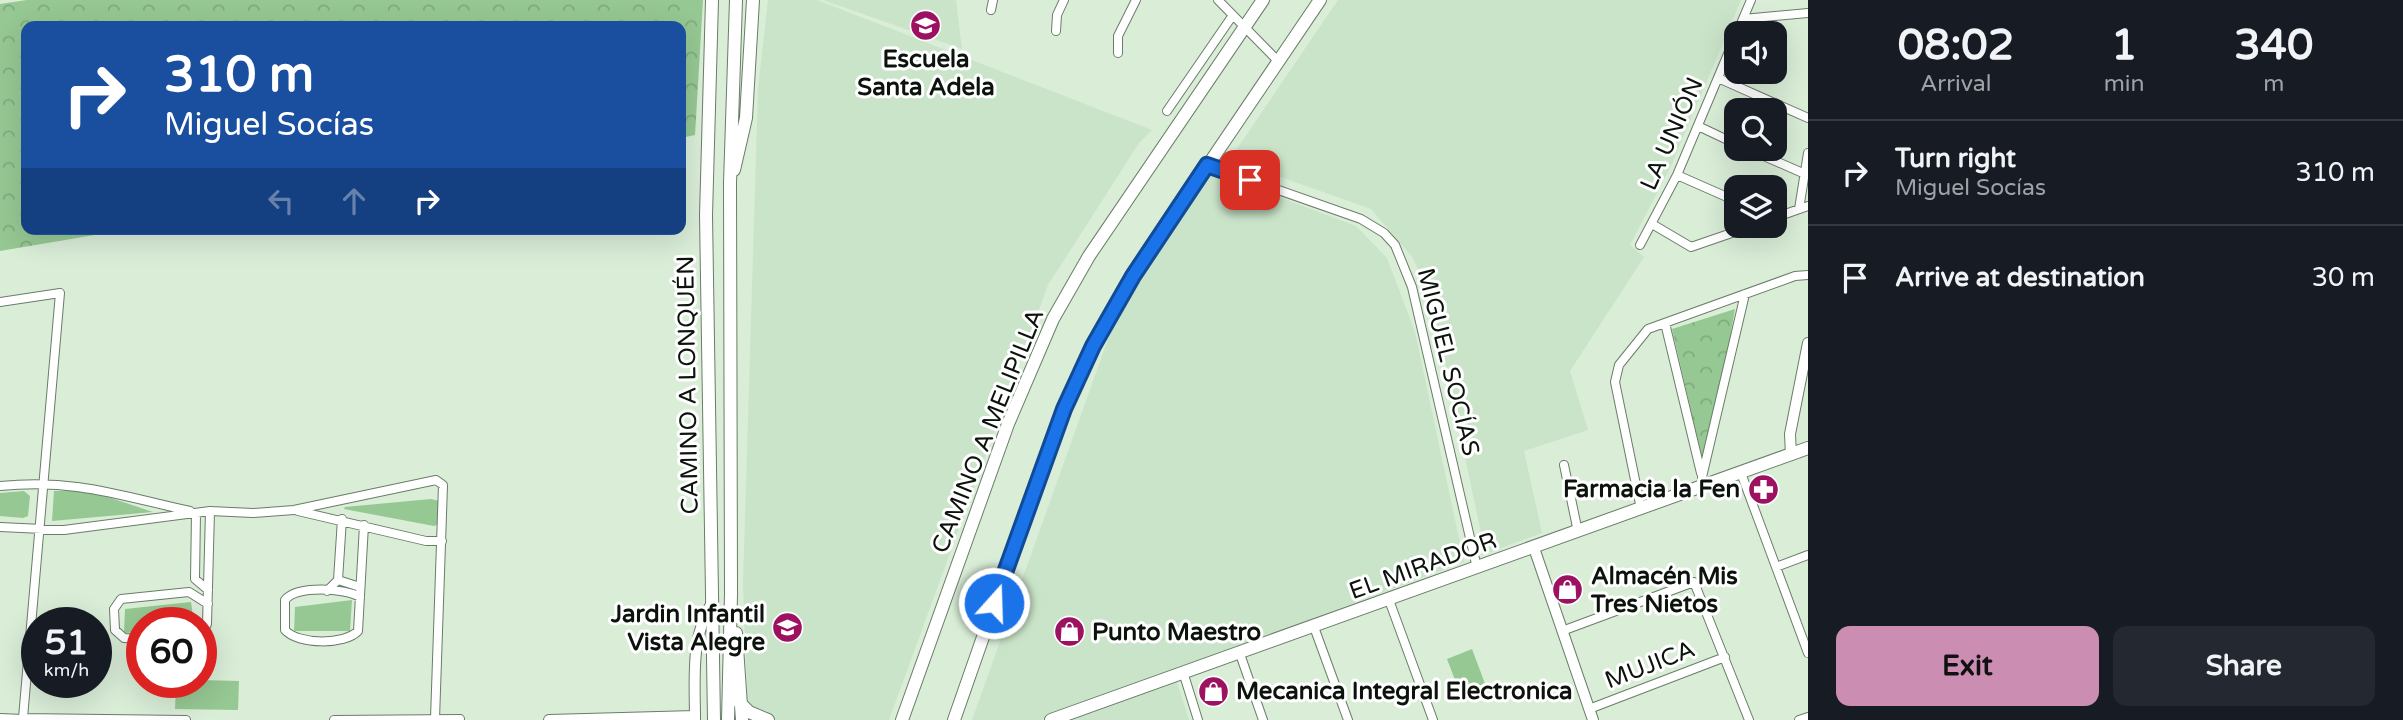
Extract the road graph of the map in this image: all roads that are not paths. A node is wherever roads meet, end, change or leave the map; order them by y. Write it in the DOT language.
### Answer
graph roads {
  1 [pos="712,0"];
  2 [pos="736,0"];
  3 [pos="753,0"];
  4 [pos="993,0"];
  5 [pos="1064,0"];
  6 [pos="1136,0"];
  7 [pos="1218,0"];
  8 [pos="1263,0"];
  9 [pos="1320,0"];
  10 [pos="1751,0"];
  11 [pos="992,10"];
  12 [pos="1808,13"];
  13 [pos="1233,15"];
  14 [pos="1743,19"];
  15 [pos="1244,27"];
  16 [pos="1056,31"];
  17 [pos="1118,53"];
  18 [pos="1278,61"];
  19 [pos="1724,63"];
  20 [pos="1718,78"];
  21 [pos="1167,111"];
  22 [pos="1808,118"];
  23 [pos="1698,126"];
  24 [pos="1724,138"];
  25 [pos="1808,153"];
  26 [pos="1775,161"];
  27 [pos="1207,165"];
  28 [pos="1805,174"];
  29 [pos="1677,175"];
  30 [pos="730,183"];
  31 [pos="1724,196"];
  32 [pos="1804,208"];
  33 [pos="1787,214"];
  34 [pos="1652,224"];
  35 [pos="1724,236"];
  36 [pos="1640,246"];
  37 [pos="1808,275"];
  38 [pos="1745,294"];
  39 [pos="0,302"];
  40 [pos="1665,323"];
  41 [pos="1808,344"];
  42 [pos="1808,448"];
  43 [pos="1791,454"];
  44 [pos="1564,464"];
  45 [pos="1741,473"];
  46 [pos="1703,482"];
  47 [pos="43,483"];
  48 [pos="0,486"];
  49 [pos="1642,509"];
  50 [pos="294,510"];
  51 [pos="210,511"];
  52 [pos="196,513"];
  53 [pos="342,519"];
  54 [pos="364,525"];
  55 [pos="0,527"];
  56 [pos="39,530"];
  57 [pos="1578,531"];
  58 [pos="442,541"];
  59 [pos="1534,548"];
  60 [pos="1808,555"];
  61 [pos="1776,567"];
  62 [pos="1477,568"];
  63 [pos="195,579"];
  64 [pos="338,580"];
  65 [pos="208,590"];
  66 [pos="184,592"];
  67 [pos="327,592"];
  68 [pos="360,592"];
  69 [pos="731,594"];
  70 [pos="1389,600"];
  71 [pos="713,601"];
  72 [pos="208,604"];
  73 [pos="208,607"];
  74 [pos="1314,627"];
  75 [pos="1562,631"];
  76 [pos="126,638"];
  77 [pos="1808,652"];
  78 [pos="1240,654"];
  79 [pos="1725,657"];
  80 [pos="1184,675"];
  81 [pos="739,702"];
  82 [pos="1591,715"];
  83 [pos="1808,717"];
  84 [pos="695,718"];
  85 [pos="0,719"];
  86 [pos="23,719"];
  87 [pos="435,719"];
  88 [pos="460,719"];
  89 [pos="186,720"];
  90 [pos="334,720"];
  91 [pos="549,720"];
  92 [pos="714,720"];
  93 [pos="728,720"];
  94 [pos="741,720"];
  95 [pos="768,720"];
  96 [pos="902,720"];
  97 [pos="954,720"];
  98 [pos="1051,720"];
  99 [pos="1198,720"];
  100 [pos="1264,720"];
  101 [pos="1348,720"];
  102 [pos="1433,720"];
  103 [pos="1749,720"];
  104 [pos="1799,720"];
  1 -- 71 [label="main road, CAMINO A LONQUÉN"];
  2 -- 30 [label="main road, CAMINO A LONQUÉN"];
  3 -- 30 [label="main road"];
  4 -- 11 [label="street"];
  5 -- 16 [label="street"];
  6 -- 17 [label="street"];
  7 -- 13 [label="street"];
  8 -- 15 [label="main road, CAMINO A MELIPILLA"];
  9 -- 18 [label="main road"];
  10 -- 14 [label="street, LA UNIÓN"];
  12 -- 14 [label="street"];
  13 -- 15 [label="street"];
  13 -- 21 [label="street"];
  15 -- 18 [label="street"];
  15 -- 96 [label="main road, CAMINO A MELIPILLA"];
  18 -- 27 [label="main road"];
  19 -- 20 [label="street, LA UNIÓN"];
  20 -- 22 [label="street"];
  20 -- 23 [label="street, LA UNIÓN"];
  23 -- 24 [label="street"];
  23 -- 29 [label="street, LA UNIÓN"];
  25 -- 28 [label="street"];
  26 -- 28 [label="street"];
  27 -- 62 [label="street, MIGUEL SOCÍAS"];
  27 -- 97 [label="main road"];
  28 -- 32 [label="street"];
  29 -- 31 [label="street"];
  29 -- 34 [label="street, LA UNIÓN"];
  30 -- 69 [label="main road, CAMINO A LONQUÉN"];
  32 -- 33 [label="street"];
  34 -- 35 [label="street"];
  34 -- 36 [label="street, LA UNIÓN"];
  37 -- 38 [label="street"];
  38 -- 40 [label="street"];
  38 -- 46 [label="street"];
  39 -- 47 [label="street"];
  40 -- 46 [label="street"];
  40 -- 49 [label="street"];
  41 -- 43 [label="street"];
  42 -- 43 [label="main road, EL MIRADOR"];
  43 -- 45 [label="main road, EL MIRADOR"];
  44 -- 57 [label="street"];
  45 -- 46 [label="main road, EL MIRADOR"];
  45 -- 61 [label="street"];
  46 -- 49 [label="main road, EL MIRADOR"];
  47 -- 48 [label="street"];
  47 -- 52 [label="street"];
  47 -- 56 [label="street"];
  49 -- 57 [label="main road, EL MIRADOR"];
  50 -- 51 [label="street"];
  50 -- 53 [label="street"];
  50 -- 58 [label="street"];
  51 -- 52 [label="street"];
  51 -- 65 [label="street"];
  52 -- 56 [label="street"];
  52 -- 63 [label="street"];
  53 -- 54 [label="street"];
  53 -- 64 [label="street"];
  54 -- 58 [label="street"];
  54 -- 68 [label="street"];
  55 -- 56 [label="street"];
  56 -- 86 [label="street"];
  57 -- 59 [label="main road, EL MIRADOR"];
  58 -- 87 [label="street"];
  59 -- 62 [label="main road, EL MIRADOR"];
  59 -- 75 [label="street"];
  60 -- 61 [label="street"];
  61 -- 77 [label="street"];
  62 -- 70 [label="main road, EL MIRADOR"];
  63 -- 65 [label="street"];
  63 -- 66 [label="street"];
  64 -- 67 [label="street"];
  64 -- 68 [label="street"];
  65 -- 72 [label="street"];
  66 -- 72 [label="street"];
  66 -- 76 [label="street"];
  67 -- 68 [label="street"];
  67 -- 68 [label="street"];
  69 -- 81 [label="main road"];
  69 -- 93 [label="main road"];
  70 -- 74 [label="main road, EL MIRADOR"];
  70 -- 102 [label="street"];
  71 -- 84 [label="street, CAMINO A LONQUÉN"];
  71 -- 92 [label="main road, CAMINO A LONQUÉN"];
  72 -- 73 [label="street"];
  74 -- 78 [label="main road, EL MIRADOR"];
  74 -- 101 [label="street"];
  75 -- 79 [label="street"];
  75 -- 82 [label="street"];
  78 -- 80 [label="main road, EL MIRADOR"];
  78 -- 100 [label="street"];
  79 -- 82 [label="street, MUJICA"];
  79 -- 103 [label="street"];
  80 -- 98 [label="main road, EL MIRADOR"];
  80 -- 99 [label="street"];
  81 -- 94 [label="main road"];
  81 -- 95 [label="main road"];
  83 -- 104 [label="street"];
  84 -- 91 [label="street"];
  85 -- 86 [label="street"];
  86 -- 89 [label="street"];
  87 -- 88 [label="street"];
  87 -- 90 [label="street"];
}
